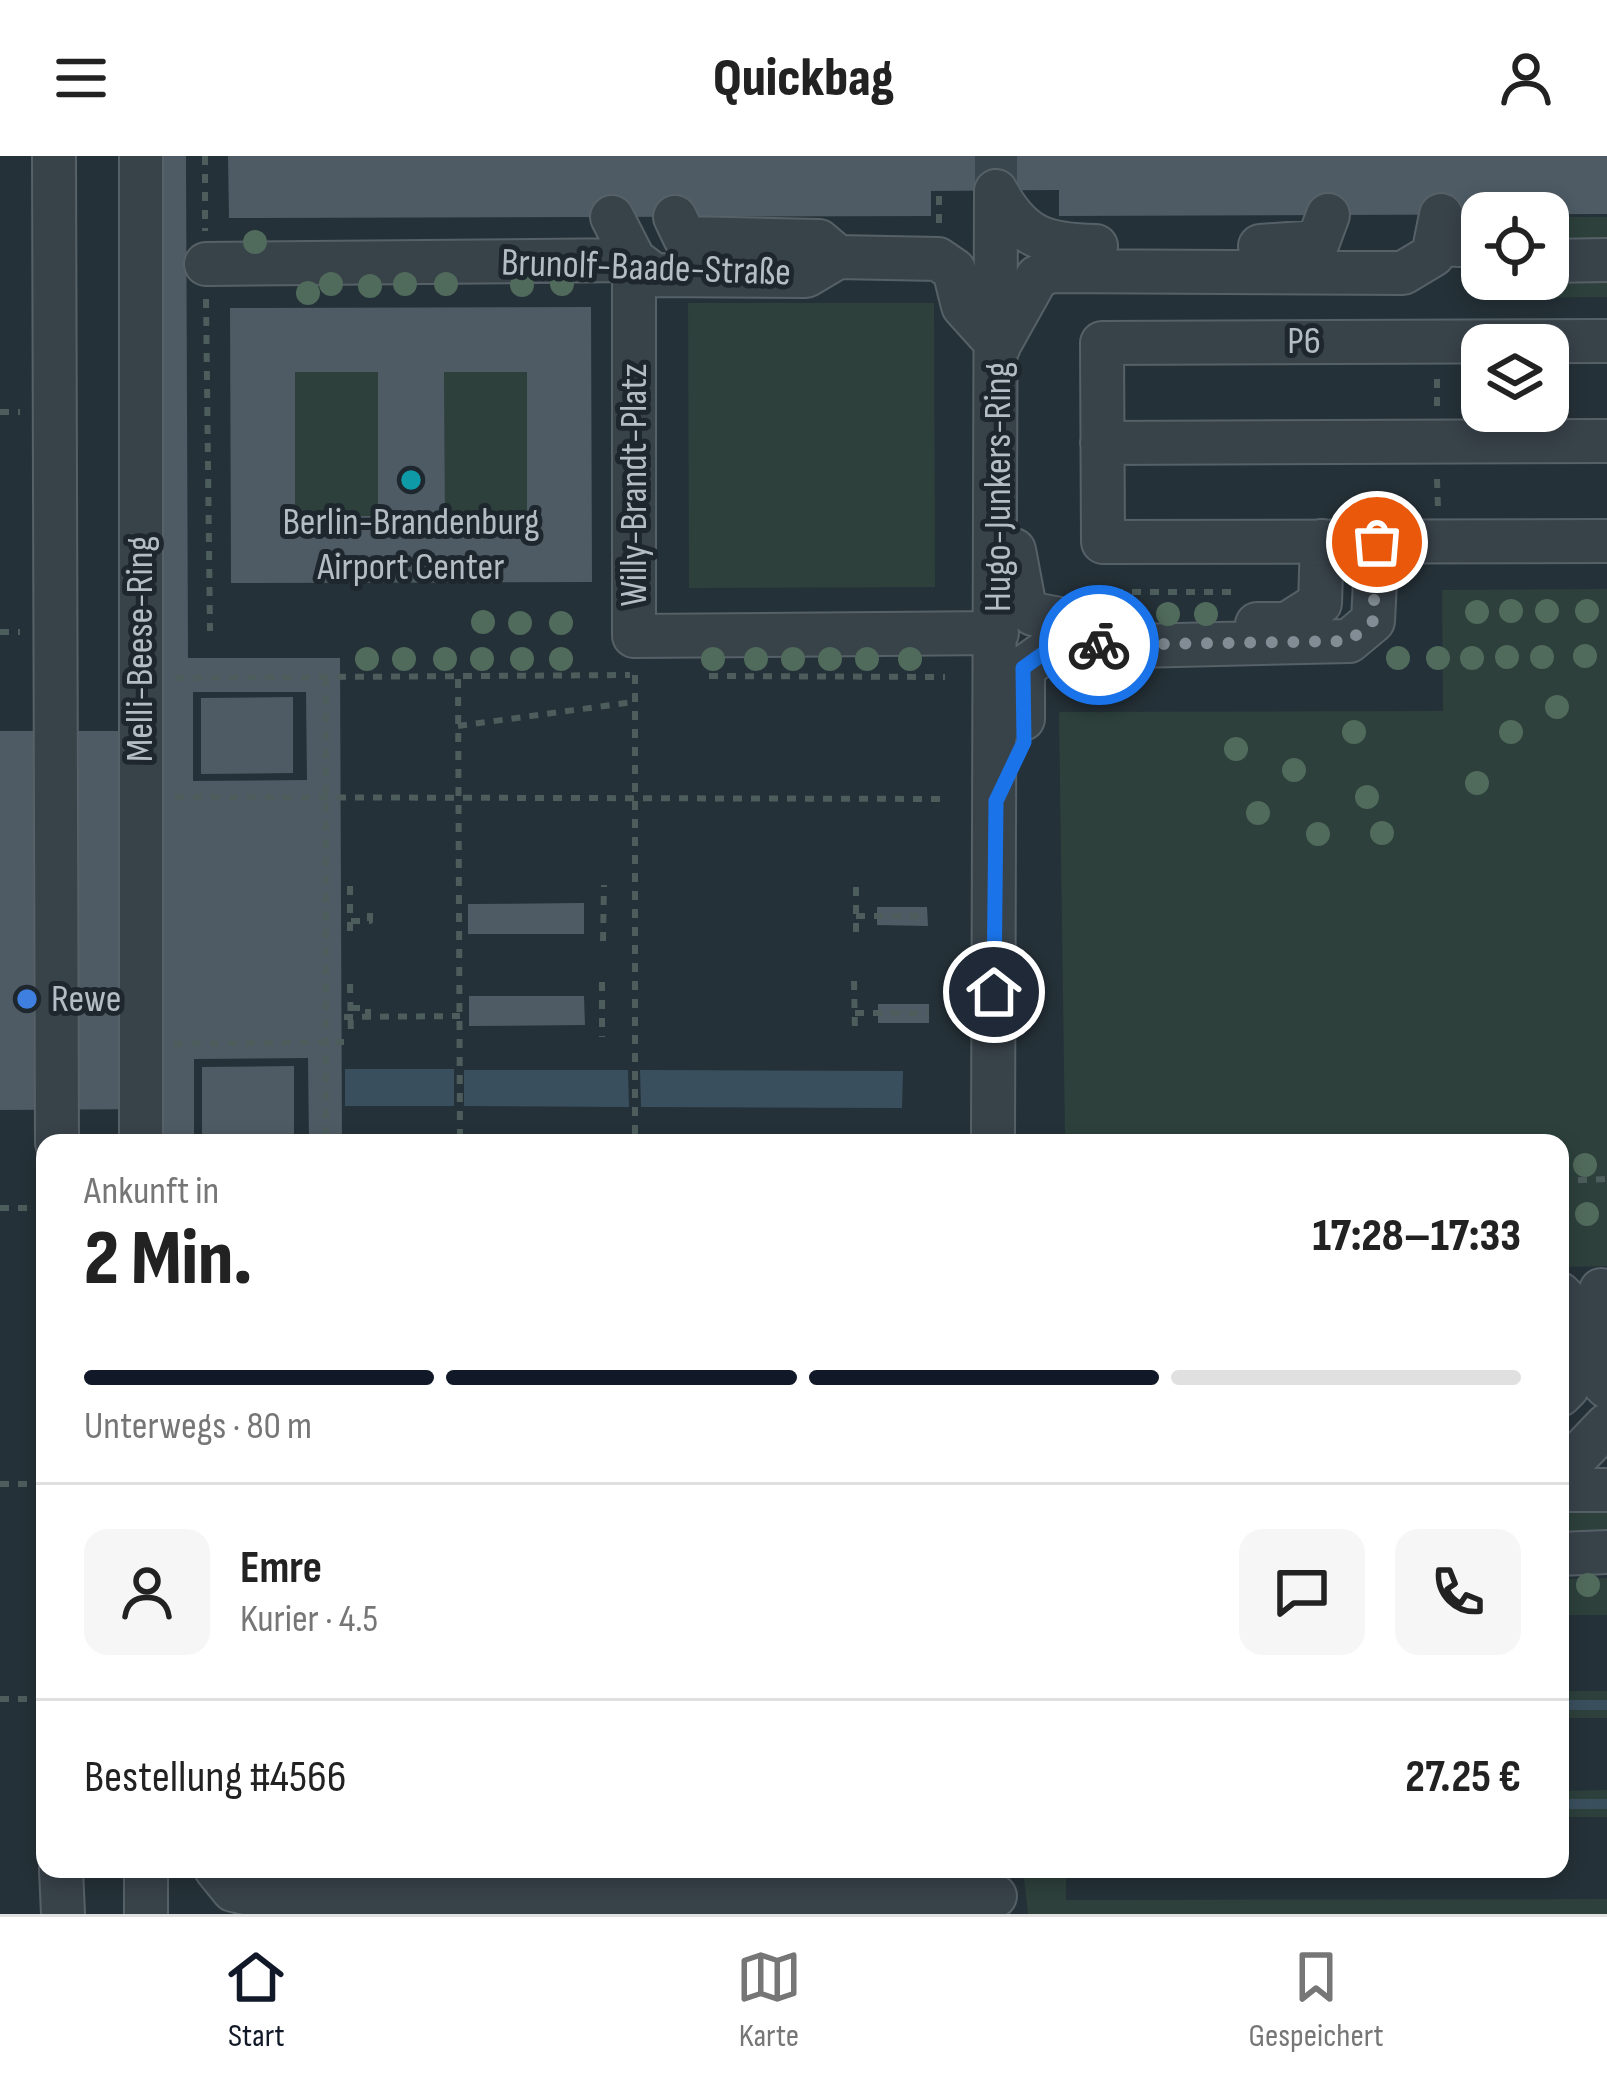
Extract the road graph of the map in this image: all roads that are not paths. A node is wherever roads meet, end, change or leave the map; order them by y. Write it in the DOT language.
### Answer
graph roads {
  1 [pos="54,156"];
  2 [pos="141,156"];
  3 [pos="996,191"];
  4 [pos="612,217"];
  5 [pos="675,217"];
  6 [pos="1319,231"];
  7 [pos="1461,238"];
  8 [pos="939,246"];
  9 [pos="838,257"];
  10 [pos="634,260"];
  11 [pos="1607,260"];
  12 [pos="1569,261"];
  13 [pos="206,263"];
  14 [pos="1607,341"];
  15 [pos="999,346"];
  16 [pos="1607,441"];
  17 [pos="1102,443"];
  18 [pos="998,504"];
  19 [pos="1607,541"];
  20 [pos="1322,542"];
  21 [pos="1377,542"];
  22 [pos="997,632"];
  23 [pos="996,801"];
  24 [pos="57,1134"];
  25 [pos="141,1134"];
  26 [pos="993,1134"];
  27 [pos="1587,1292"];
  28 [pos="1607,1342"];
  29 [pos="1569,1361"];
  30 [pos="1582,1393"];
  31 [pos="1583,1482"];
  32 [pos="1607,1552"];
  33 [pos="1569,1554"];
  34 [pos="61,1878"];
  35 [pos="146,1878"];
  36 [pos="223,1878"];
  37 [pos="996,1900"];
  38 [pos="63,1914"];
  39 [pos="146,1914"];
  1 -- 24 [label="street"];
  2 -- 25 [label="street, Melli-Beese-Ring"];
  3 -- 6 [label="street"];
  3 -- 8 [label="street"];
  3 -- 15 [label="street, Hugo-Junkers-Ring"];
  4 -- 10 [label="street"];
  5 -- 9 [label="street"];
  7 -- 15 [label="street"];
  8 -- 9 [label="street, Brunolf-Baade-Straße"];
  8 -- 15 [label="street"];
  9 -- 10 [label="street, Brunolf-Baade-Straße"];
  10 -- 13 [label="street, Brunolf-Baade-Straße"];
  10 -- 22 [label="street, Willy-Brandt-Platz"];
  11 -- 12 [label="street"];
  14 -- 17 [label="street, P6"];
  15 -- 18 [label="street, Hugo-Junkers-Ring"];
  16 -- 17 [label="street"];
  17 -- 20 [label="street, P6"];
  18 -- 20 [label="street"];
  18 -- 22 [label="street, Hugo-Junkers-Ring"];
  19 -- 21 [label="street, P6"];
  20 -- 21 [label="street, P6"];
  21 -- 23 [label="street"];
  22 -- 23 [label="street, Hugo-Junkers-Ring"];
  23 -- 26 [label="street, Hugo-Junkers-Ring"];
  27 -- 28 [label="street"];
  29 -- 30 [label="street"];
  30 -- 31 [label="street"];
  32 -- 33 [label="street"];
  34 -- 38 [label="street"];
  35 -- 39 [label="street"];
  36 -- 37 [label="street"];
}
